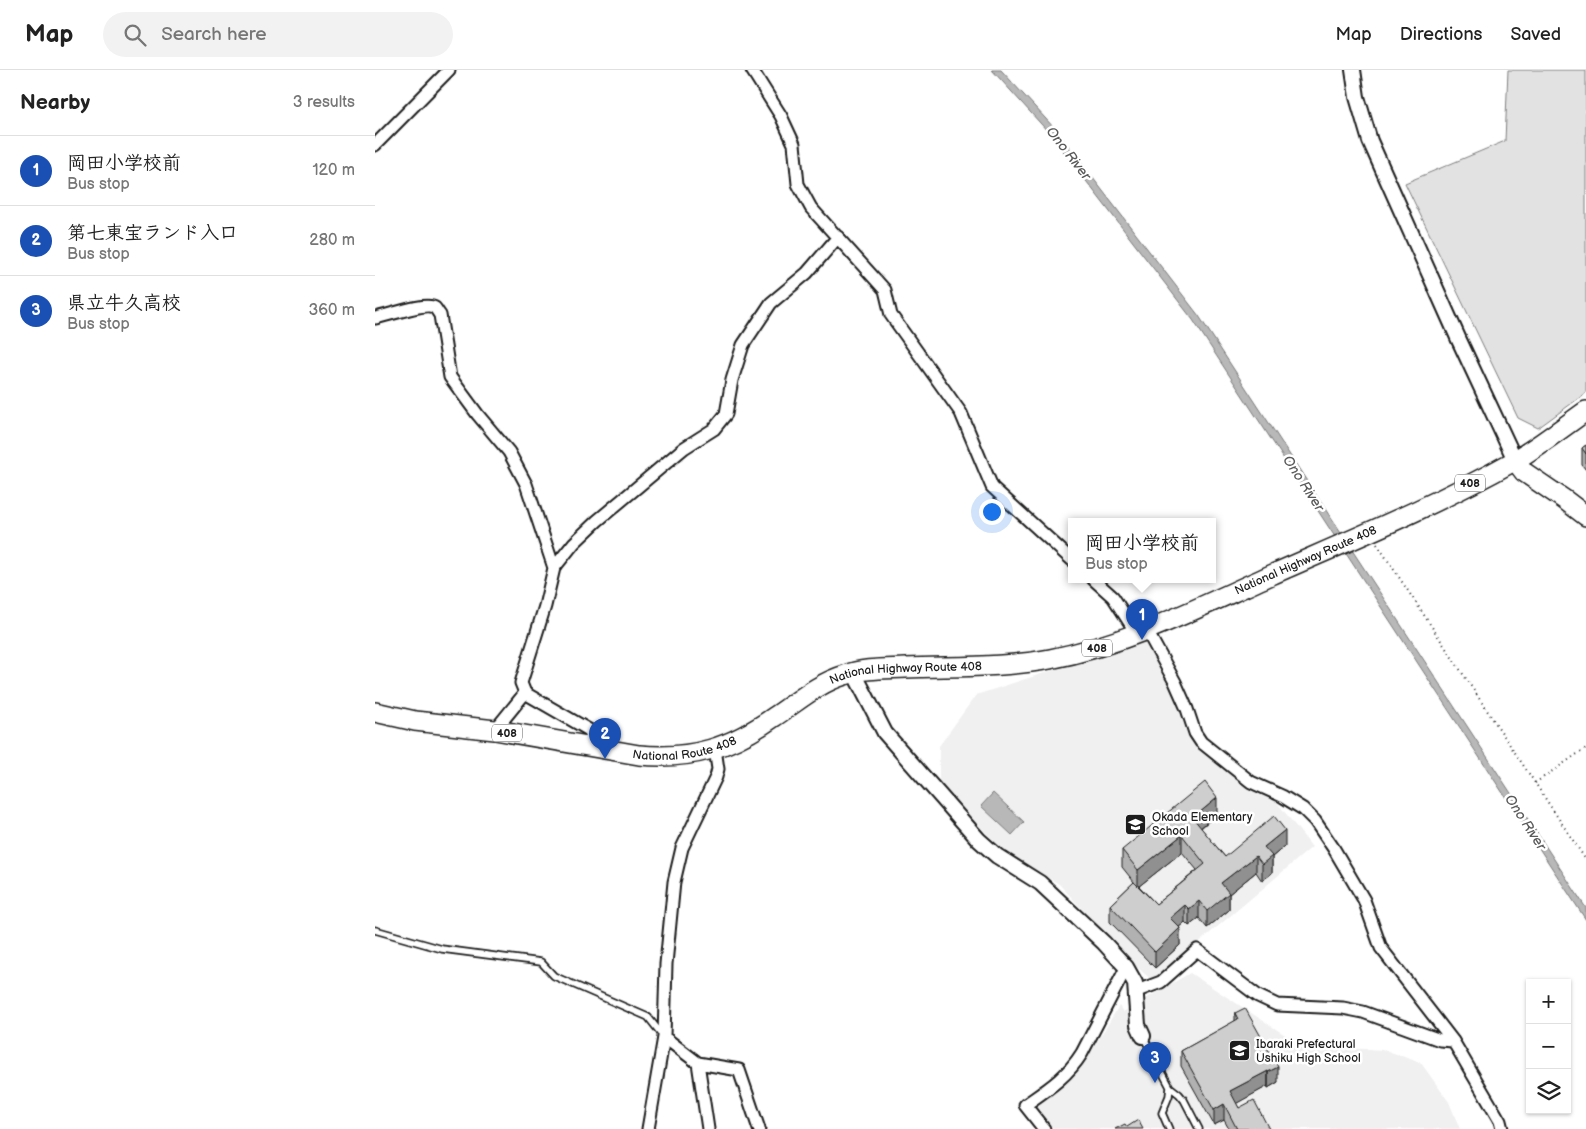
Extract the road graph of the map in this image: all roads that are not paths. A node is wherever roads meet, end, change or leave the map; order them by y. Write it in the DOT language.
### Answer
graph roads {
  1 [pos="449,70"];
  2 [pos="752,70"];
  3 [pos="1353,70"];
  4 [pos="375,145"];
  5 [pos="838,237"];
  6 [pos="375,318"];
  7 [pos="1586,411"];
  8 [pos="1515,460"];
  9 [pos="1586,516"];
  10 [pos="1068,556"];
  11 [pos="554,568"];
  12 [pos="1097,583"];
  13 [pos="1142,633"];
  14 [pos="854,673"];
  15 [pos="525,693"];
  16 [pos="375,712"];
  17 [pos="495,730"];
  18 [pos="599,749"];
  19 [pos="715,749"];
  20 [pos="375,930"];
  21 [pos="1126,968"];
  22 [pos="1137,991"];
  23 [pos="1143,1036"];
  24 [pos="665,1037"];
  25 [pos="1453,1041"];
  26 [pos="698,1063"];
  27 [pos="1170,1087"];
  28 [pos="648,1129"];
  29 [pos="708,1129"];
  30 [pos="759,1129"];
  31 [pos="1044,1129"];
  32 [pos="1169,1129"];
  33 [pos="1199,1129"];
  34 [pos="1502,1129"];
  1 -- 4 [label="street"];
  2 -- 5 [label="street"];
  3 -- 8 [label="street"];
  5 -- 10 [label="street"];
  5 -- 11 [label="street"];
  6 -- 11 [label="street"];
  7 -- 8 [label="highway, National Highway Route 408 / 408"];
  8 -- 9 [label="highway"];
  8 -- 13 [label="highway, National Highway Route 408 / 408"];
  11 -- 15 [label="street"];
  12 -- 13 [label="street"];
  13 -- 14 [label="highway, National Highway Route 408 / 408"];
  13 -- 25 [label="street"];
  14 -- 19 [label="highway, National Highway Route 408 / 408"];
  14 -- 21 [label="street"];
  15 -- 17 [label="street"];
  15 -- 18 [label="street"];
  16 -- 17 [label="highway, National Route 408 / 408"];
  17 -- 18 [label="highway, National Route 408 / 408"];
  18 -- 19 [label="highway, National Route 408 / 408"];
  19 -- 24 [label="street"];
  20 -- 24 [label="lane"];
  21 -- 22 [label="street"];
  21 -- 31 [label="street"];
  22 -- 23 [label="street"];
  22 -- 25 [label="street"];
  23 -- 27 [label="lane"];
  24 -- 26 [label="street"];
  24 -- 28 [label="street"];
  25 -- 34 [label="street"];
  26 -- 29 [label="street"];
  26 -- 30 [label="street"];
  27 -- 32 [label="lane"];
  27 -- 33 [label="lane"];
}
